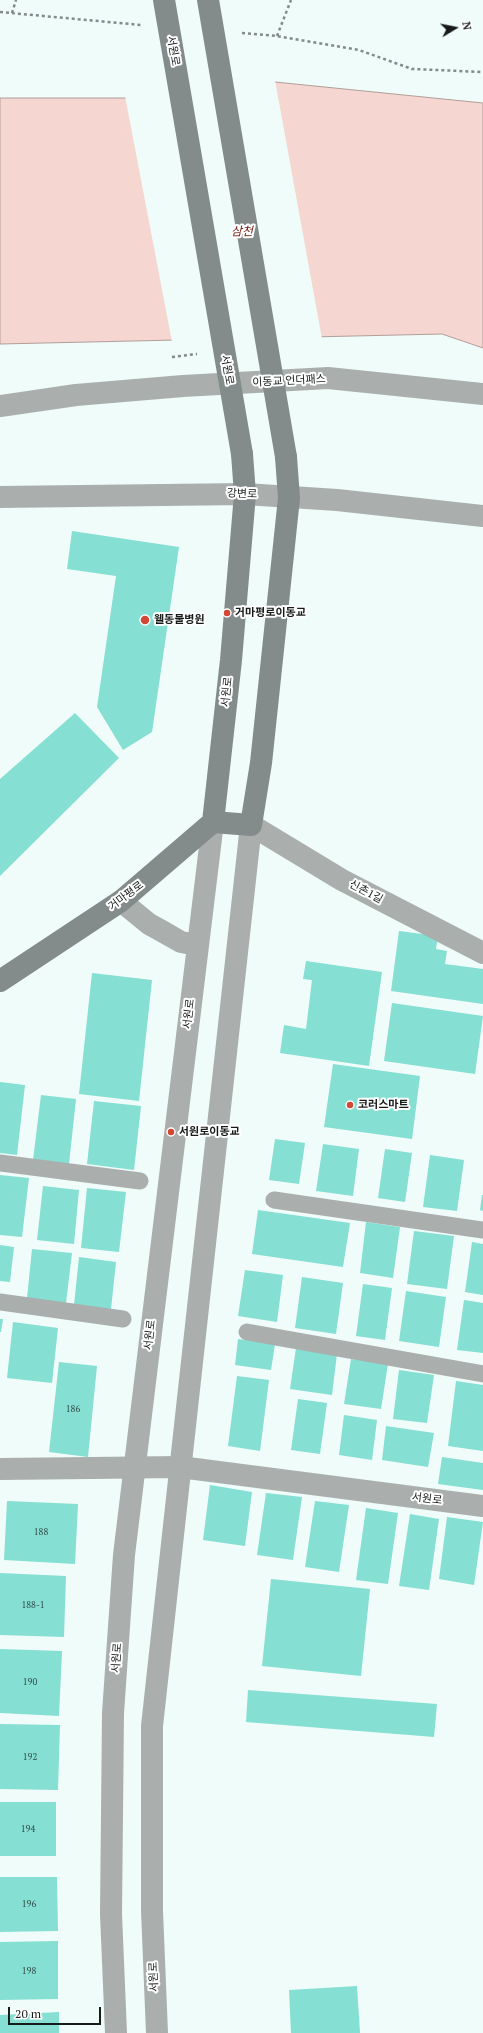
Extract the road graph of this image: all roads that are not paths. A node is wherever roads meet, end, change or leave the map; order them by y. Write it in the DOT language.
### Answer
graph roads {
  1 [pos="164,0"];
  2 [pos="208,0"];
  3 [pos="483,394"];
  4 [pos="0,406"];
  5 [pos="245,494"];
  6 [pos="0,497"];
  7 [pos="289,498"];
  8 [pos="483,516"];
  9 [pos="213,822"];
  10 [pos="251,825"];
  11 [pos="121,901"];
  12 [pos="197,945"];
  13 [pos="483,953"];
  14 [pos="0,981"];
  15 [pos="0,1163"];
  16 [pos="140,1181"];
  17 [pos="274,1200"];
  18 [pos="483,1230"];
  19 [pos="0,1302"];
  20 [pos="123,1319"];
  21 [pos="247,1332"];
  22 [pos="483,1374"];
  23 [pos="180,1467"];
  24 [pos="134,1468"];
  25 [pos="0,1469"];
  26 [pos="483,1506"];
  27 [pos="116,2033"];
  28 [pos="157,2033"];
  1 -- 5 [label="main road, 서원로, bridge"];
  2 -- 7 [label="main road, 서원로, bridge"];
  3 -- 4 [label="street, 이동교 언더패스"];
  5 -- 6 [label="street, 강변로"];
  5 -- 7 [label="street, 강변로"];
  5 -- 9 [label="main road, 서원로"];
  7 -- 8 [label="street, 강변로"];
  7 -- 10 [label="main road, 서원로"];
  9 -- 10 [label="main road"];
  9 -- 11 [label="main road, 거마평로"];
  9 -- 12 [label="street, 서원로"];
  10 -- 13 [label="street, 신촌1길"];
  10 -- 23 [label="street, 서원로"];
  11 -- 12 [label="street"];
  11 -- 14 [label="main road, 거마평로"];
  12 -- 24 [label="street, 서원로"];
  15 -- 16 [label="lane"];
  17 -- 18 [label="lane"];
  19 -- 20 [label="lane"];
  21 -- 22 [label="lane"];
  23 -- 24 [label="street"];
  23 -- 26 [label="street, 서원로"];
  23 -- 28 [label="street, 서원로"];
  24 -- 25 [label="street"];
  24 -- 27 [label="street, 서원로"];
}
